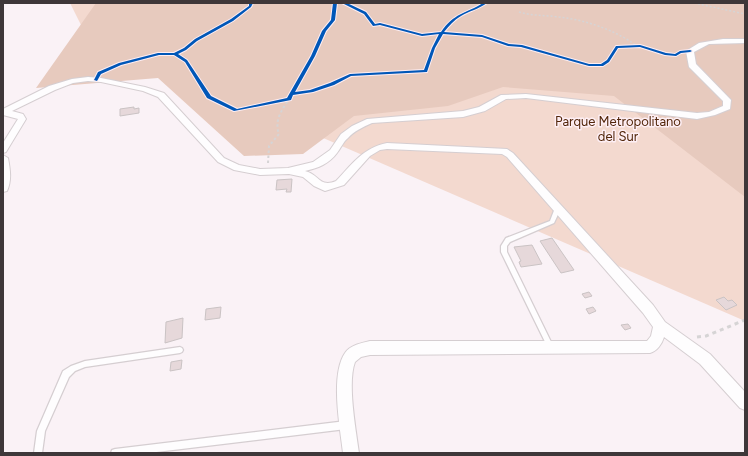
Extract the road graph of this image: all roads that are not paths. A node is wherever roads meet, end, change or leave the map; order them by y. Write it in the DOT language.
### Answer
graph roads {
  1 [pos="745,41"];
  2 [pos="4,111"];
  3 [pos="3,150"];
  4 [pos="3,158"];
  5 [pos="288,171"];
  6 [pos="3,188"];
  7 [pos="558,208"];
  8 [pos="660,326"];
  9 [pos="551,348"];
  10 [pos="180,350"];
  11 [pos="745,403"];
  12 [pos="348,425"];
  13 [pos="38,453"];
  14 [pos="115,453"];
  15 [pos="351,453"];
  1 -- 5 [label="street"];
  2 -- 3 [label="street"];
  2 -- 5 [label="street"];
  4 -- 6 [label="street"];
  5 -- 7 [label="street"];
  7 -- 8 [label="street"];
  7 -- 9 [label="lane"];
  8 -- 9 [label="street"];
  8 -- 11 [label="street"];
  9 -- 12 [label="street"];
  10 -- 13 [label="lane"];
  12 -- 14 [label="lane"];
  12 -- 15 [label="street"];
}
